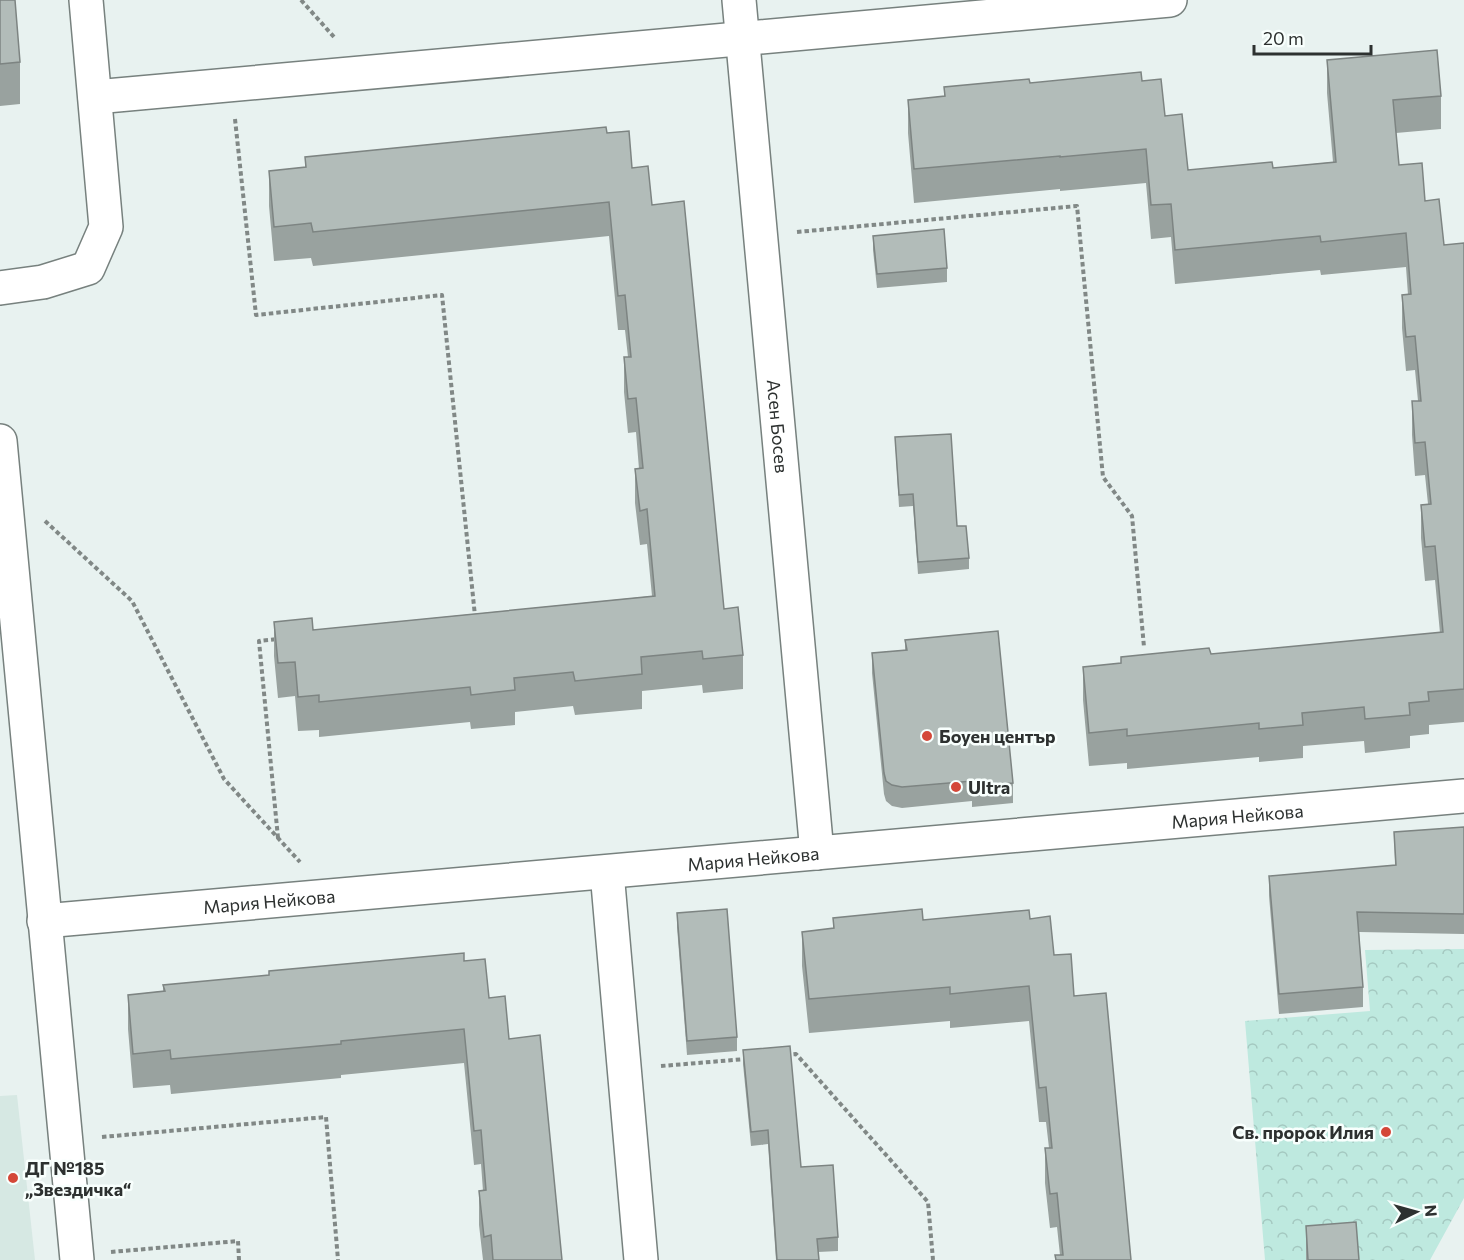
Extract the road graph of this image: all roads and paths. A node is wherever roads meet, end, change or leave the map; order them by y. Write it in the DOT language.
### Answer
graph roads {
  1 [pos="86,0"];
  2 [pos="739,0"];
  3 [pos="1170,0"];
  4 [pos="742,39"];
  5 [pos="231,85"];
  6 [pos="95,97"];
  7 [pos="760,235"];
  8 [pos="0,288"];
  9 [pos="0,441"];
  10 [pos="4,484"];
  11 [pos="475,619"];
  12 [pos="282,639"];
  13 [pos="1144,647"];
  14 [pos="1464,796"];
  15 [pos="278,838"];
  16 [pos="817,853"];
  17 [pos="607,872"];
  18 [pos="331,896"];
  19 [pos="44,921"];
  20 [pos="776,1056"];
  21 [pos="756,1058"];
  22 [pos="625,1069"];
  23 [pos="65,1140"];
  24 [pos="77,1257"];
  25 [pos="239,1260"];
  26 [pos="338,1260"];
  27 [pos="641,1260"];
  28 [pos="933,1260"];
  1 -- 6 [label="street"];
  2 -- 4 [label="street, Асен Босев"];
  3 -- 4 [label="street"];
  4 -- 5 [label="street"];
  4 -- 7 [label="street, Асен Босев"];
  5 -- 6 [label="street"];
  5 -- 11 [label="path"];
  6 -- 8 [label="street"];
  7 -- 13 [label="path"];
  7 -- 16 [label="street, Асен Босев"];
  9 -- 10 [label="street"];
  10 -- 15 [label="path"];
  10 -- 19 [label="street"];
  12 -- 15 [label="path"];
  14 -- 16 [label="street, Мария Нейкова"];
  15 -- 18 [label="path"];
  16 -- 17 [label="street, Мария Нейкова"];
  17 -- 18 [label="street, Мария Нейкова"];
  17 -- 22 [label="street"];
  18 -- 19 [label="street, Мария Нейкова"];
  19 -- 23 [label="street"];
  20 -- 28 [label="path"];
  21 -- 22 [label="path"];
  22 -- 27 [label="street"];
  23 -- 24 [label="street"];
  23 -- 26 [label="path"];
  24 -- 25 [label="path"];
}
